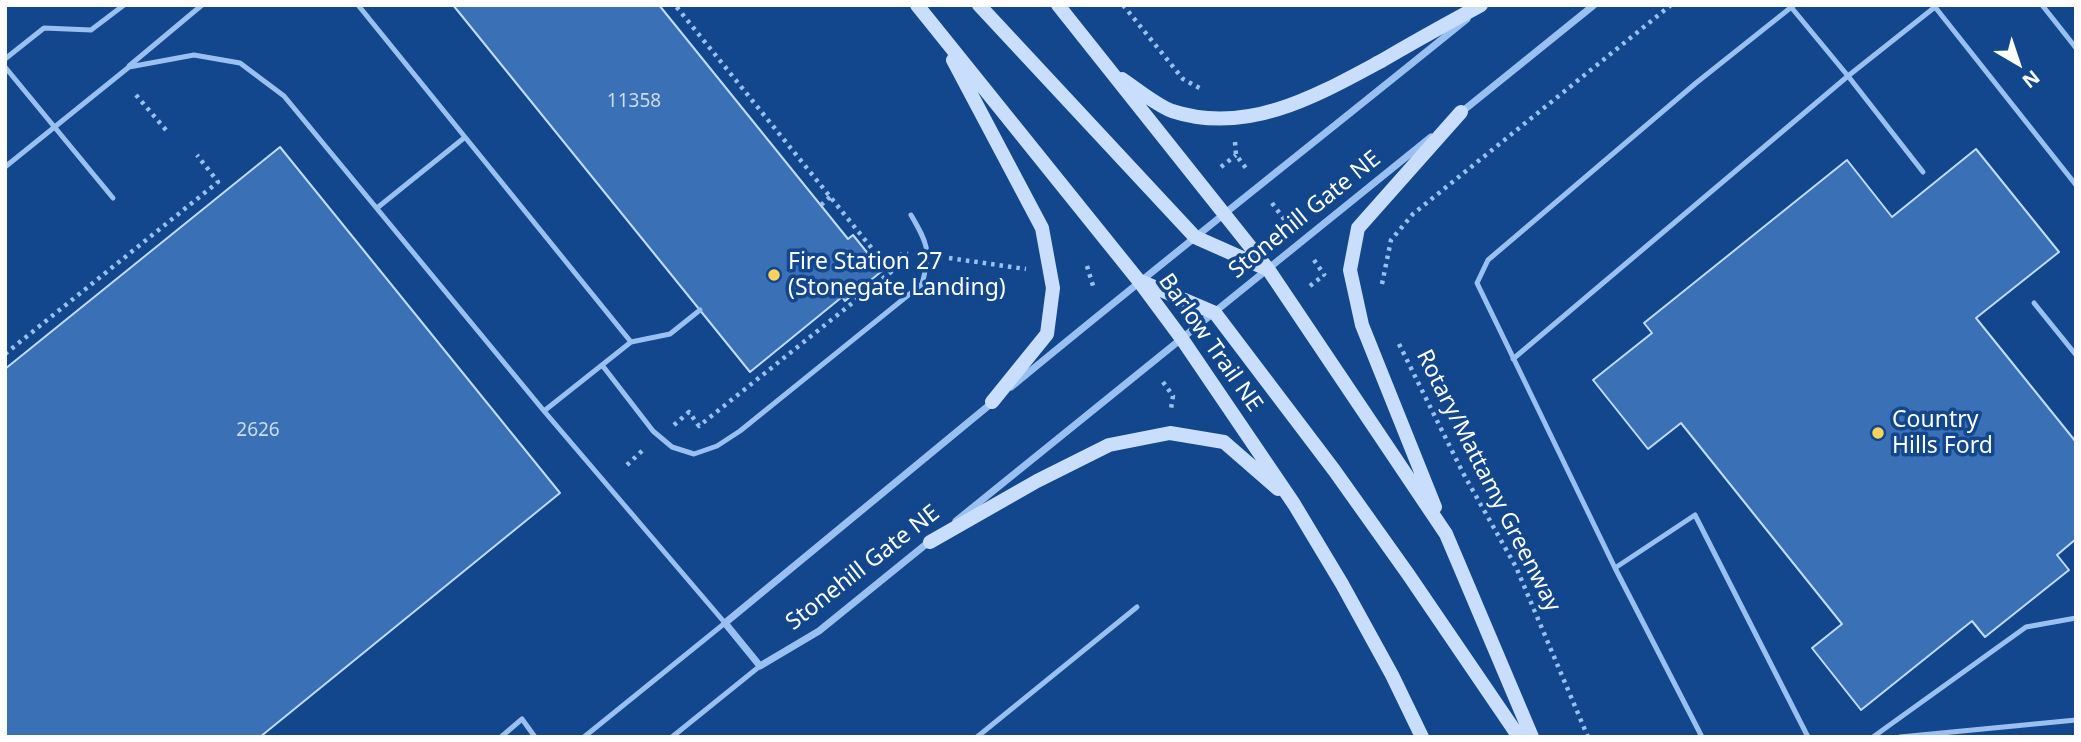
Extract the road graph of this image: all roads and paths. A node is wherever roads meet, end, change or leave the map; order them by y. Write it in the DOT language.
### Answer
graph roads {
  1 [pos="124,5"];
  2 [pos="202,5"];
  3 [pos="358,5"];
  4 [pos="674,5"];
  5 [pos="917,5"];
  6 [pos="979,5"];
  7 [pos="1058,5"];
  8 [pos="1123,5"];
  9 [pos="1482,5"];
  10 [pos="1594,5"];
  11 [pos="1671,5"];
  12 [pos="2042,5"];
  13 [pos="1793,6"];
  14 [pos="1936,6"];
  15 [pos="938,31"];
  16 [pos="2076,48"];
  17 [pos="5,59"];
  18 [pos="129,66"];
  19 [pos="5,67"];
  20 [pos="1110,71"];
  21 [pos="1848,76"];
  22 [pos="1201,90"];
  23 [pos="136,94"];
  24 [pos="1461,112"];
  25 [pos="54,127"];
  26 [pos="166,130"];
  27 [pos="464,138"];
  28 [pos="1235,146"];
  29 [pos="198,155"];
  30 [pos="1236,155"];
  31 [pos="5,167"];
  32 [pos="1221,167"];
  33 [pos="1923,172"];
  34 [pos="2076,185"];
  35 [pos="1259,186"];
  36 [pos="830,197"];
  37 [pos="113,198"];
  38 [pos="821,205"];
  39 [pos="377,208"];
  40 [pos="1225,214"];
  41 [pos="911,215"];
  42 [pos="1195,237"];
  43 [pos="1301,243"];
  44 [pos="909,254"];
  45 [pos="949,257"];
  46 [pos="1096,259"];
  47 [pos="886,266"];
  48 [pos="1087,266"];
  49 [pos="1077,268"];
  50 [pos="1027,269"];
  51 [pos="1268,269"];
  52 [pos="1324,275"];
  53 [pos="1333,279"];
  54 [pos="1139,281"];
  55 [pos="1375,283"];
  56 [pos="1382,285"];
  57 [pos="1310,286"];
  58 [pos="1094,289"];
  59 [pos="1384,295"];
  60 [pos="2034,303"];
  61 [pos="700,310"];
  62 [pos="1215,313"];
  63 [pos="1182,339"];
  64 [pos="1398,340"];
  65 [pos="631,342"];
  66 [pos="5,354"];
  67 [pos="2076,355"];
  68 [pos="1513,359"];
  69 [pos="602,365"];
  70 [pos="1163,382"];
  71 [pos="1182,390"];
  72 [pos="1173,396"];
  73 [pos="992,402"];
  74 [pos="1171,409"];
  75 [pos="544,411"];
  76 [pos="673,425"];
  77 [pos="643,450"];
  78 [pos="627,465"];
  79 [pos="1294,504"];
  80 [pos="1446,534"];
  81 [pos="930,542"];
  82 [pos="1615,568"];
  83 [pos="1137,607"];
  84 [pos="2076,618"];
  85 [pos="725,623"];
  86 [pos="760,666"];
  87 [pos="2076,720"];
  88 [pos="501,737"];
  89 [pos="535,737"];
  90 [pos="584,737"];
  91 [pos="672,737"];
  92 [pos="976,737"];
  93 [pos="1422,737"];
  94 [pos="1519,737"];
  95 [pos="1532,737"];
  96 [pos="1588,737"];
  97 [pos="1702,737"];
  98 [pos="1808,737"];
  99 [pos="1873,737"];
  100 [pos="1900,737"];
  1 -- 17 [label="lane"];
  2 -- 18 [label="lane"];
  3 -- 27 [label="lane"];
  4 -- 36 [label="path"];
  5 -- 15 [label="main road, Barlow Trail NE"];
  6 -- 42 [label="main road"];
  7 -- 20 [label="main road"];
  8 -- 22 [label="path"];
  9 -- 20 [label="main road"];
  9 -- 35 [label="street, Stonehill Gate NE"];
  10 -- 24 [label="street, Stonehill Gate NE"];
  11 -- 56 [label="path"];
  12 -- 16 [label="lane"];
  13 -- 21 [label="lane"];
  13 -- 68 [label="lane"];
  14 -- 21 [label="lane"];
  14 -- 34 [label="lane"];
  15 -- 54 [label="main road, Barlow Trail NE"];
  15 -- 73 [label="main road"];
  18 -- 25 [label="lane"];
  18 -- 39 [label="lane"];
  19 -- 25 [label="lane"];
  20 -- 40 [label="main road"];
  21 -- 33 [label="lane"];
  21 -- 68 [label="lane"];
  23 -- 26 [label="path"];
  24 -- 43 [label="street, Stonehill Gate NE"];
  24 -- 80 [label="main road"];
  25 -- 31 [label="lane"];
  25 -- 37 [label="lane"];
  27 -- 39 [label="lane"];
  27 -- 65 [label="lane"];
  28 -- 30 [label="path"];
  29 -- 66 [label="path"];
  30 -- 32 [label="path"];
  30 -- 35 [label="path"];
  35 -- 40 [label="street, Stonehill Gate NE"];
  35 -- 43 [label="path"];
  36 -- 38 [label="path"];
  36 -- 47 [label="path"];
  39 -- 75 [label="lane"];
  40 -- 42 [label="street, Stonehill Gate NE"];
  40 -- 51 [label="main road"];
  41 -- 69 [label="lane"];
  42 -- 51 [label="main road"];
  42 -- 54 [label="street, Stonehill Gate NE"];
  43 -- 51 [label="street, Stonehill Gate NE"];
  43 -- 52 [label="path"];
  44 -- 47 [label="path"];
  45 -- 50 [label="path"];
  46 -- 48 [label="path"];
  47 -- 76 [label="path"];
  48 -- 49 [label="path"];
  48 -- 58 [label="path"];
  51 -- 62 [label="street, Stonehill Gate NE"];
  51 -- 80 [label="main road"];
  52 -- 53 [label="path"];
  52 -- 57 [label="path"];
  54 -- 62 [label="main road"];
  54 -- 63 [label="main road, Barlow Trail NE"];
  54 -- 73 [label="street, Stonehill Gate NE"];
  55 -- 56 [label="path"];
  56 -- 59 [label="path"];
  60 -- 67 [label="lane"];
  61 -- 65 [label="lane"];
  62 -- 63 [label="street, Stonehill Gate NE"];
  62 -- 94 [label="main road"];
  63 -- 79 [label="main road, Barlow Trail NE"];
  63 -- 81 [label="street, Stonehill Gate NE"];
  64 -- 96 [label="path, Rotary/Mattamy Greenway"];
  65 -- 69 [label="lane"];
  68 -- 82 [label="lane"];
  69 -- 75 [label="lane"];
  70 -- 72 [label="path"];
  71 -- 72 [label="path"];
  72 -- 74 [label="path"];
  73 -- 85 [label="street, Stonehill Gate NE"];
  75 -- 85 [label="lane"];
  77 -- 78 [label="path"];
  79 -- 81 [label="main road"];
  79 -- 93 [label="main road, Barlow Trail NE"];
  80 -- 95 [label="main road"];
  81 -- 86 [label="street, Stonehill Gate NE"];
  82 -- 97 [label="lane"];
  82 -- 98 [label="lane"];
  83 -- 92 [label="lane"];
  84 -- 99 [label="lane"];
  85 -- 86 [label="street"];
  85 -- 90 [label="lane"];
  86 -- 91 [label="lane"];
  87 -- 100 [label="lane"];
  88 -- 89 [label="lane"];
}
